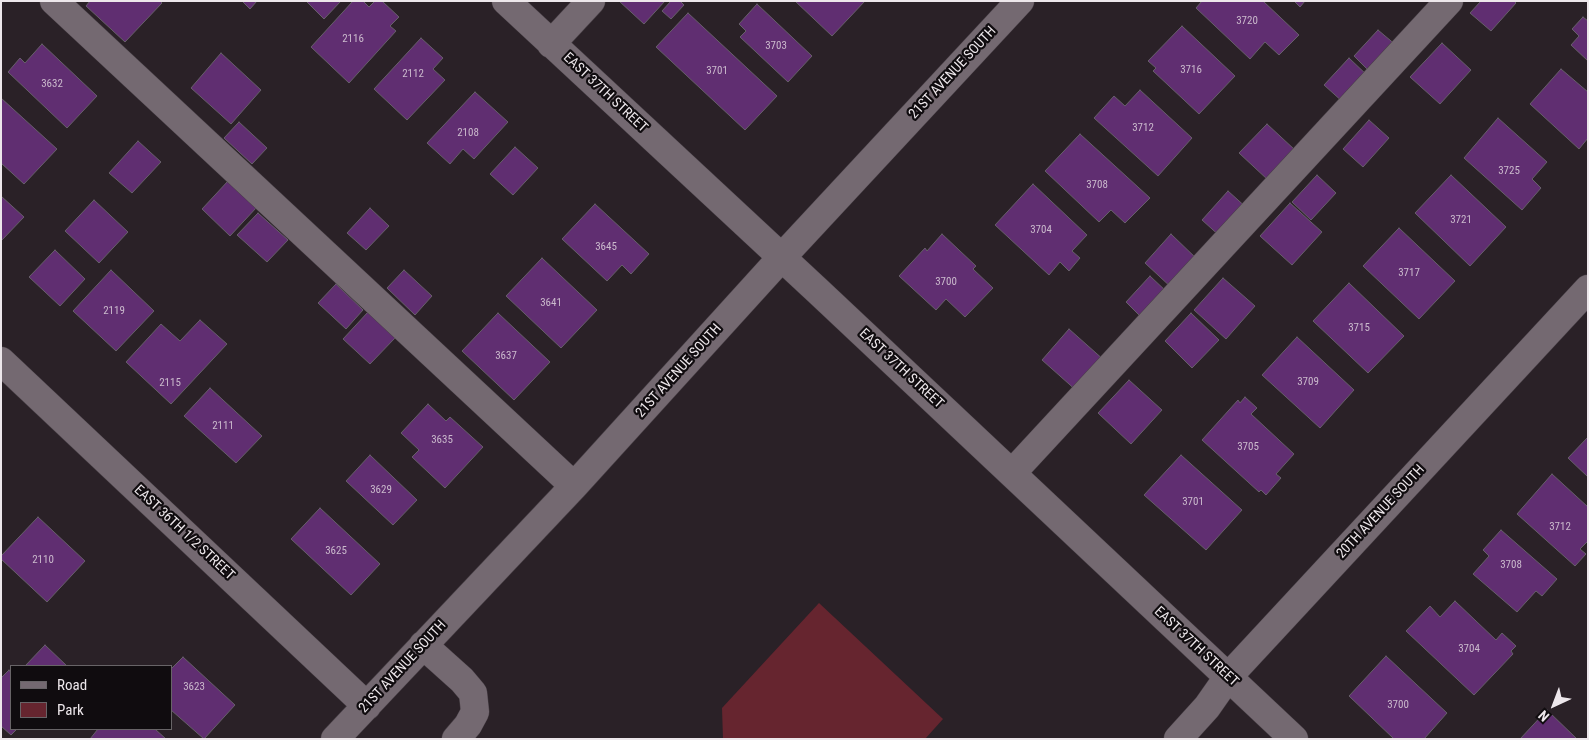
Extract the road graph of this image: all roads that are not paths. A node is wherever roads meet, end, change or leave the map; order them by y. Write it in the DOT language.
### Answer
graph roads {
  1 [pos="54,1"];
  2 [pos="506,1"];
  3 [pos="591,1"];
  4 [pos="1020,1"];
  5 [pos="1449,1"];
  6 [pos="551,44"];
  7 [pos="782,257"];
  8 [pos="1588,289"];
  9 [pos="1,361"];
  10 [pos="1012,473"];
  11 [pos="574,486"];
  12 [pos="423,645"];
  13 [pos="1228,677"];
  14 [pos="367,706"];
  15 [pos="336,739"];
  16 [pos="456,739"];
  17 [pos="1178,739"];
  18 [pos="1294,739"];
  1 -- 11 [label="street"];
  2 -- 6 [label="street, EAST 37TH STREET"];
  3 -- 6 [label="street"];
  4 -- 7 [label="street, 21ST AVENUE SOUTH"];
  5 -- 10 [label="street"];
  6 -- 7 [label="street, EAST 37TH STREET"];
  7 -- 10 [label="street, EAST 37TH STREET"];
  7 -- 11 [label="street, 21ST AVENUE SOUTH"];
  8 -- 13 [label="street, 20TH AVENUE SOUTH"];
  9 -- 14 [label="street, EAST 36TH 1/2 STREET"];
  10 -- 13 [label="street, EAST 37TH STREET"];
  11 -- 12 [label="street, 21ST AVENUE SOUTH"];
  12 -- 14 [label="street, 21ST AVENUE SOUTH"];
  12 -- 16 [label="street"];
  13 -- 17 [label="street, 20TH AVENUE SOUTH"];
  13 -- 18 [label="street, EAST 37TH STREET"];
  14 -- 15 [label="street, 21ST AVENUE SOUTH"];
}
